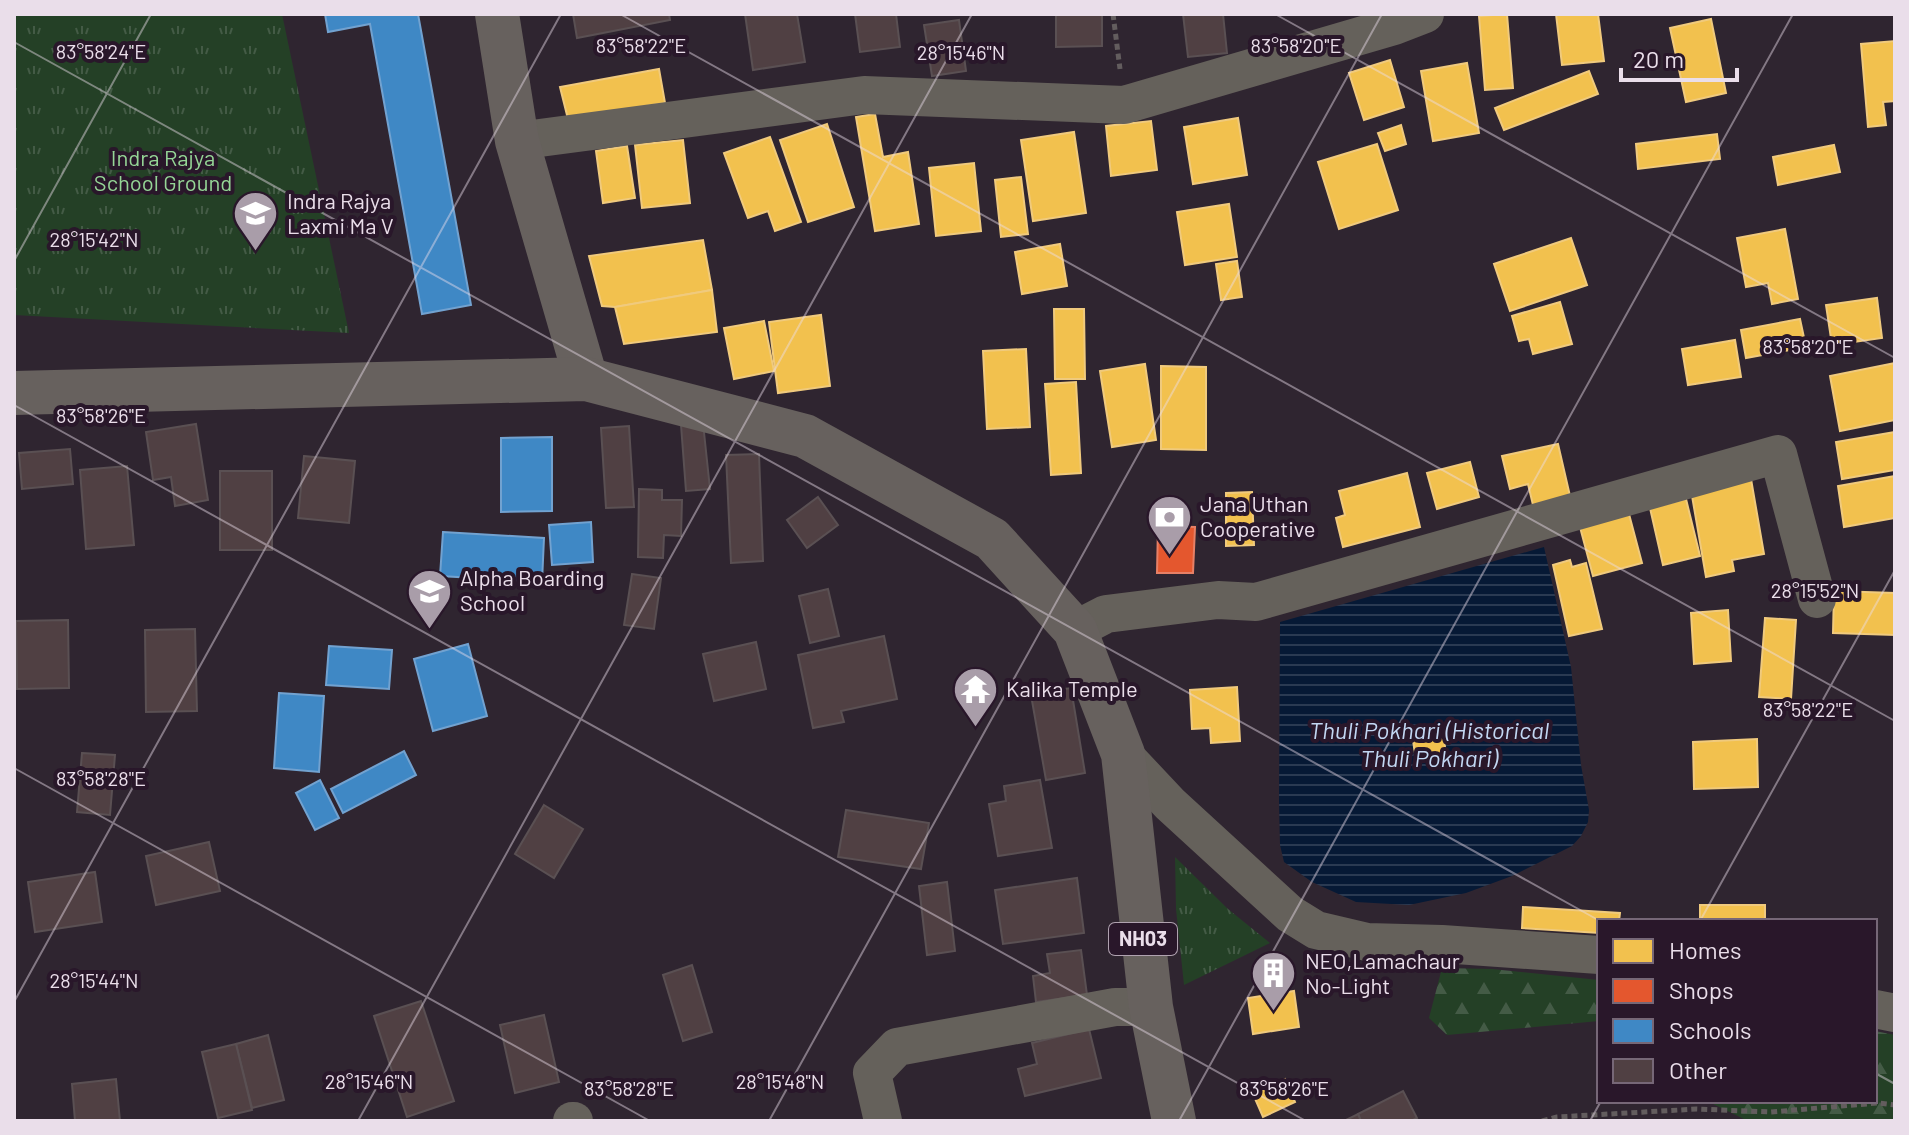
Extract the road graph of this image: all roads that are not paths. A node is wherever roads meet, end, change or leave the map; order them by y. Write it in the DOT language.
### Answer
graph roads {
  1 [pos="497,14"];
  2 [pos="1425,14"];
  3 [pos="517,141"];
  4 [pos="586,379"];
  5 [pos="14,393"];
  6 [pos="1817,599"];
  7 [pos="1075,630"];
  8 [pos="1123,754"];
  9 [pos="1597,955"];
  10 [pos="1151,1007"];
  11 [pos="883,1121"];
  12 [pos="1174,1121"];
  1 -- 3 [label="main road"];
  2 -- 3 [label="street"];
  3 -- 4 [label="main road"];
  4 -- 5 [label="main road"];
  4 -- 7 [label="main road"];
  6 -- 7 [label="street"];
  7 -- 8 [label="main road"];
  8 -- 9 [label="street"];
  8 -- 10 [label="main road, NH03"];
  10 -- 11 [label="street"];
  10 -- 12 [label="main road, NH03"];
}
